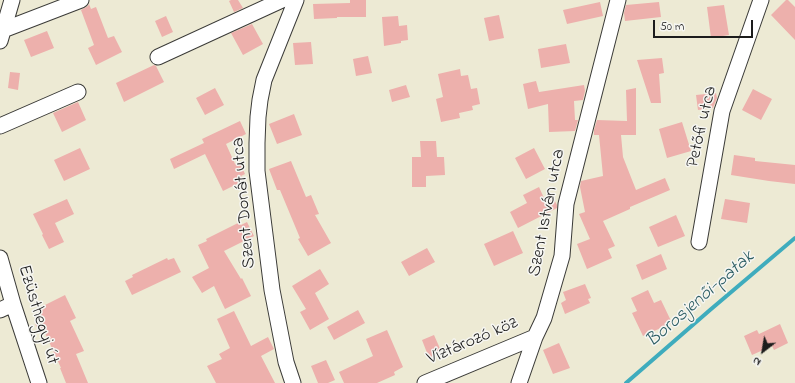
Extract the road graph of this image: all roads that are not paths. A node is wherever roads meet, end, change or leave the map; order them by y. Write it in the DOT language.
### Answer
graph roads {
  1 [pos="12,0"];
  2 [pos="81,0"];
  3 [pos="282,0"];
  4 [pos="296,0"];
  5 [pos="618,0"];
  6 [pos="761,0"];
  7 [pos="2,35"];
  8 [pos="158,57"];
  9 [pos="78,92"];
  10 [pos="0,126"];
  11 [pos="699,242"];
  12 [pos="0,258"];
  13 [pos="7,307"];
  14 [pos="535,337"];
  15 [pos="38,383"];
  16 [pos="293,383"];
  17 [pos="424,383"];
  18 [pos="520,383"];
  1 -- 7 [label="street"];
  2 -- 7 [label="street"];
  3 -- 8 [label="street"];
  4 -- 16 [label="street, Szent Donát utca"];
  5 -- 14 [label="street, Szent István utca"];
  6 -- 11 [label="street, Petőfi utca"];
  9 -- 10 [label="street"];
  12 -- 13 [label="street, Ezüsthegyi út"];
  13 -- 15 [label="street, Ezüsthegyi út"];
  14 -- 17 [label="street, Víztározó köz"];
  14 -- 18 [label="street, Szent István utca"];
}
